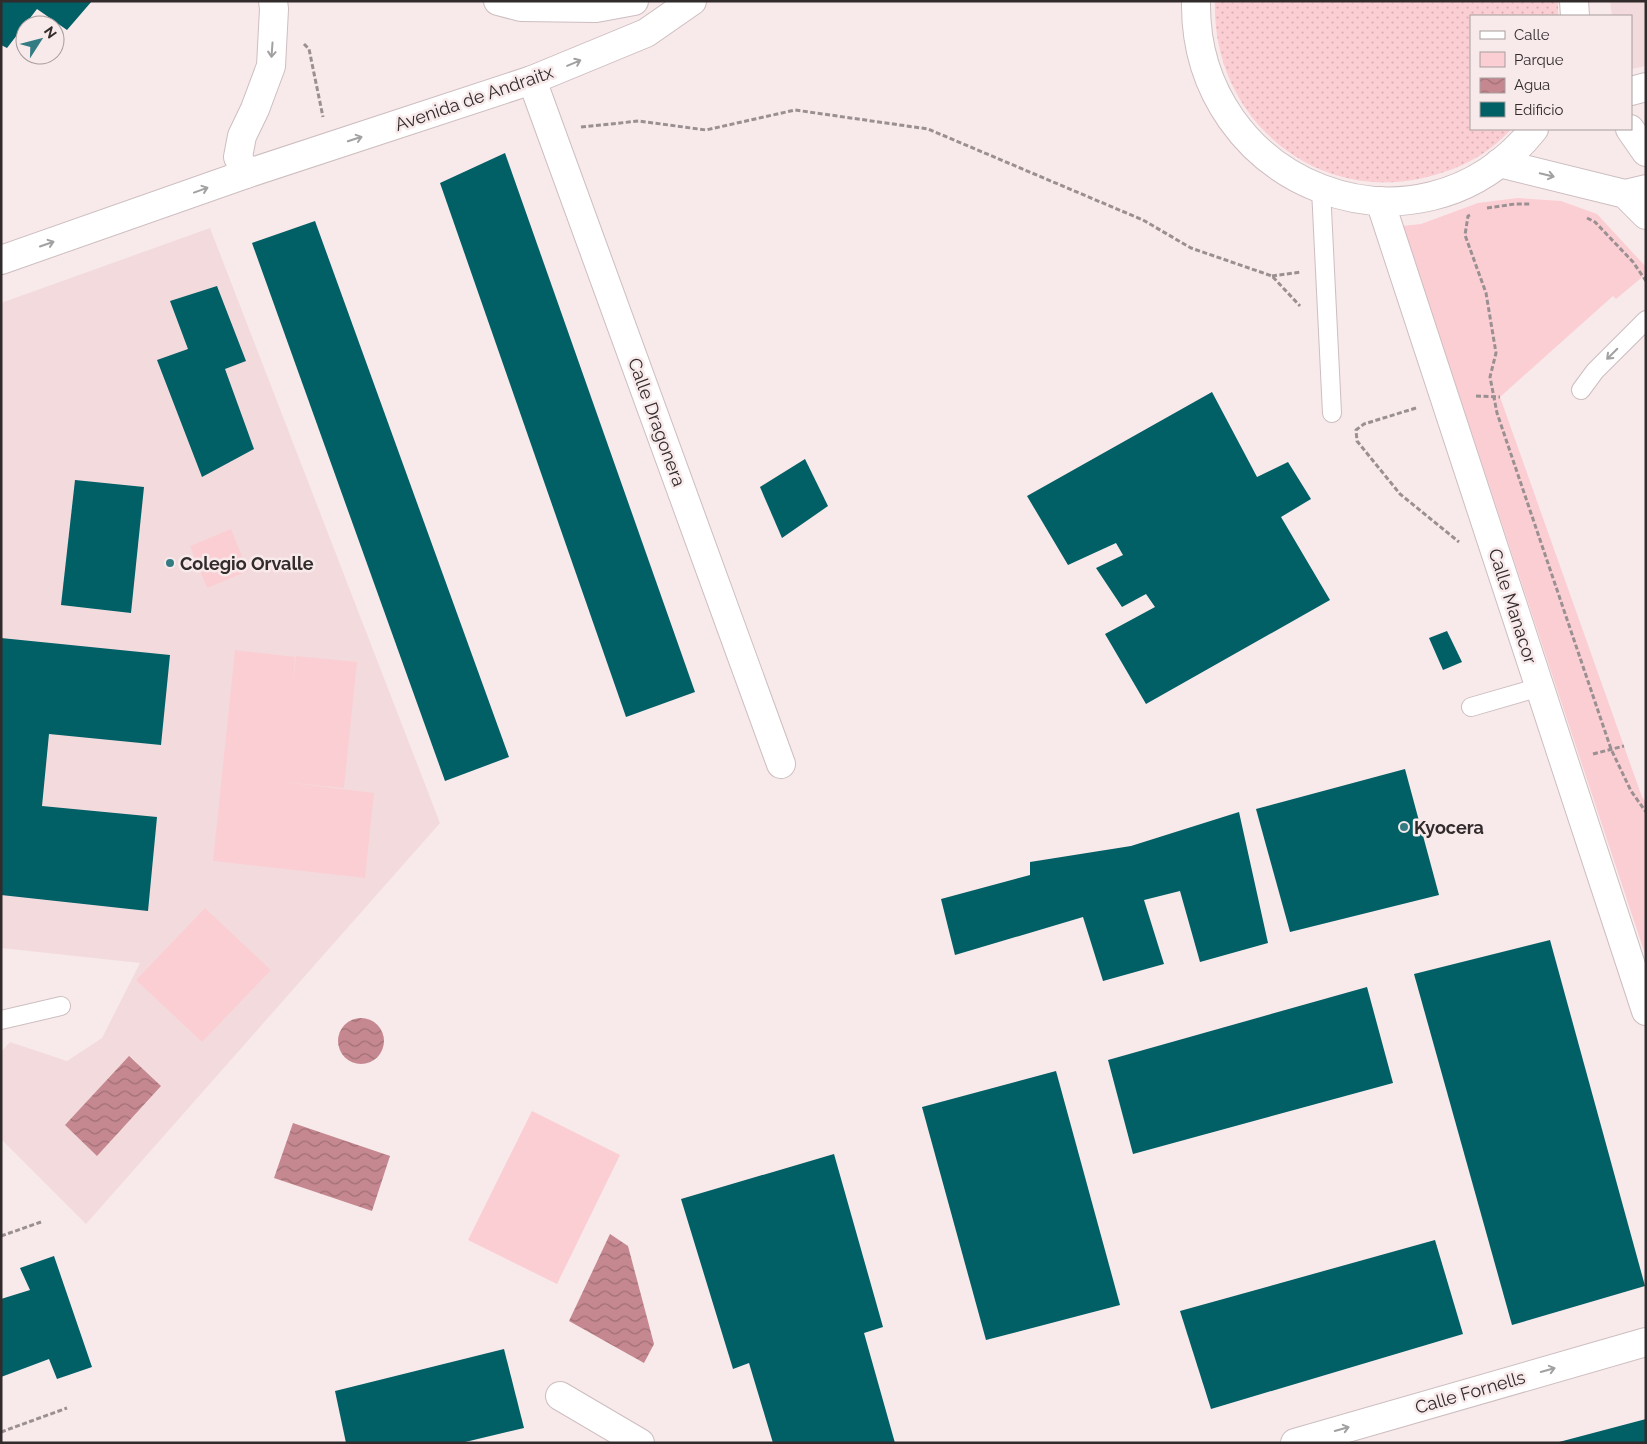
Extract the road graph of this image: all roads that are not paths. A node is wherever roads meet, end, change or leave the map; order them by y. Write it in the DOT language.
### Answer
graph roads {
  1 [pos="498,1"];
  2 [pos="634,1"];
  3 [pos="692,1"];
  4 [pos="1574,1"];
  5 [pos="1195,2"];
  6 [pos="273,5"];
  7 [pos="1575,15"];
  8 [pos="532,80"];
  9 [pos="1646,87"];
  10 [pos="1632,92"];
  11 [pos="1533,130"];
  12 [pos="1631,130"];
  13 [pos="1646,152"];
  14 [pos="1500,163"];
  15 [pos="246,174"];
  16 [pos="1320,189"];
  17 [pos="1635,191"];
  18 [pos="1380,201"];
  19 [pos="1646,215"];
  20 [pos="1,260"];
  21 [pos="1646,320"];
  22 [pos="1581,390"];
  23 [pos="1332,413"];
  24 [pos="1540,687"];
  25 [pos="1471,707"];
  26 [pos="781,764"];
  27 [pos="61,1006"];
  28 [pos="1646,1011"];
  29 [pos="1,1020"];
  30 [pos="1646,1342"];
  31 [pos="560,1396"];
  32 [pos="640,1443"];
  33 [pos="1295,1443"];
  1 -- 2 [label="street"];
  8 -- 3 [label="street, Avenida de Andraitx, one-way"];
  4 -- 7 [label="street"];
  5 -- 16 [label="street"];
  6 -- 15 [label="street, one-way"];
  15 -- 8 [label="street, Avenida de Andraitx, one-way"];
  8 -- 26 [label="street, Calle Dragonera"];
  9 -- 10 [label="street"];
  11 -- 14 [label="street"];
  12 -- 13 [label="street"];
  14 -- 17 [label="street, one-way"];
  14 -- 18 [label="street"];
  20 -- 15 [label="street, Avenida de Andraitx, one-way"];
  16 -- 18 [label="street"];
  16 -- 23 [label="lane"];
  17 -- 19 [label="street"];
  18 -- 24 [label="street, Calle Manacor"];
  21 -- 22 [label="lane, one-way"];
  24 -- 25 [label="lane"];
  24 -- 28 [label="street, Calle Manacor"];
  27 -- 29 [label="lane"];
  33 -- 30 [label="street, Calle Fornells, one-way"];
  31 -- 32 [label="street"];
}
